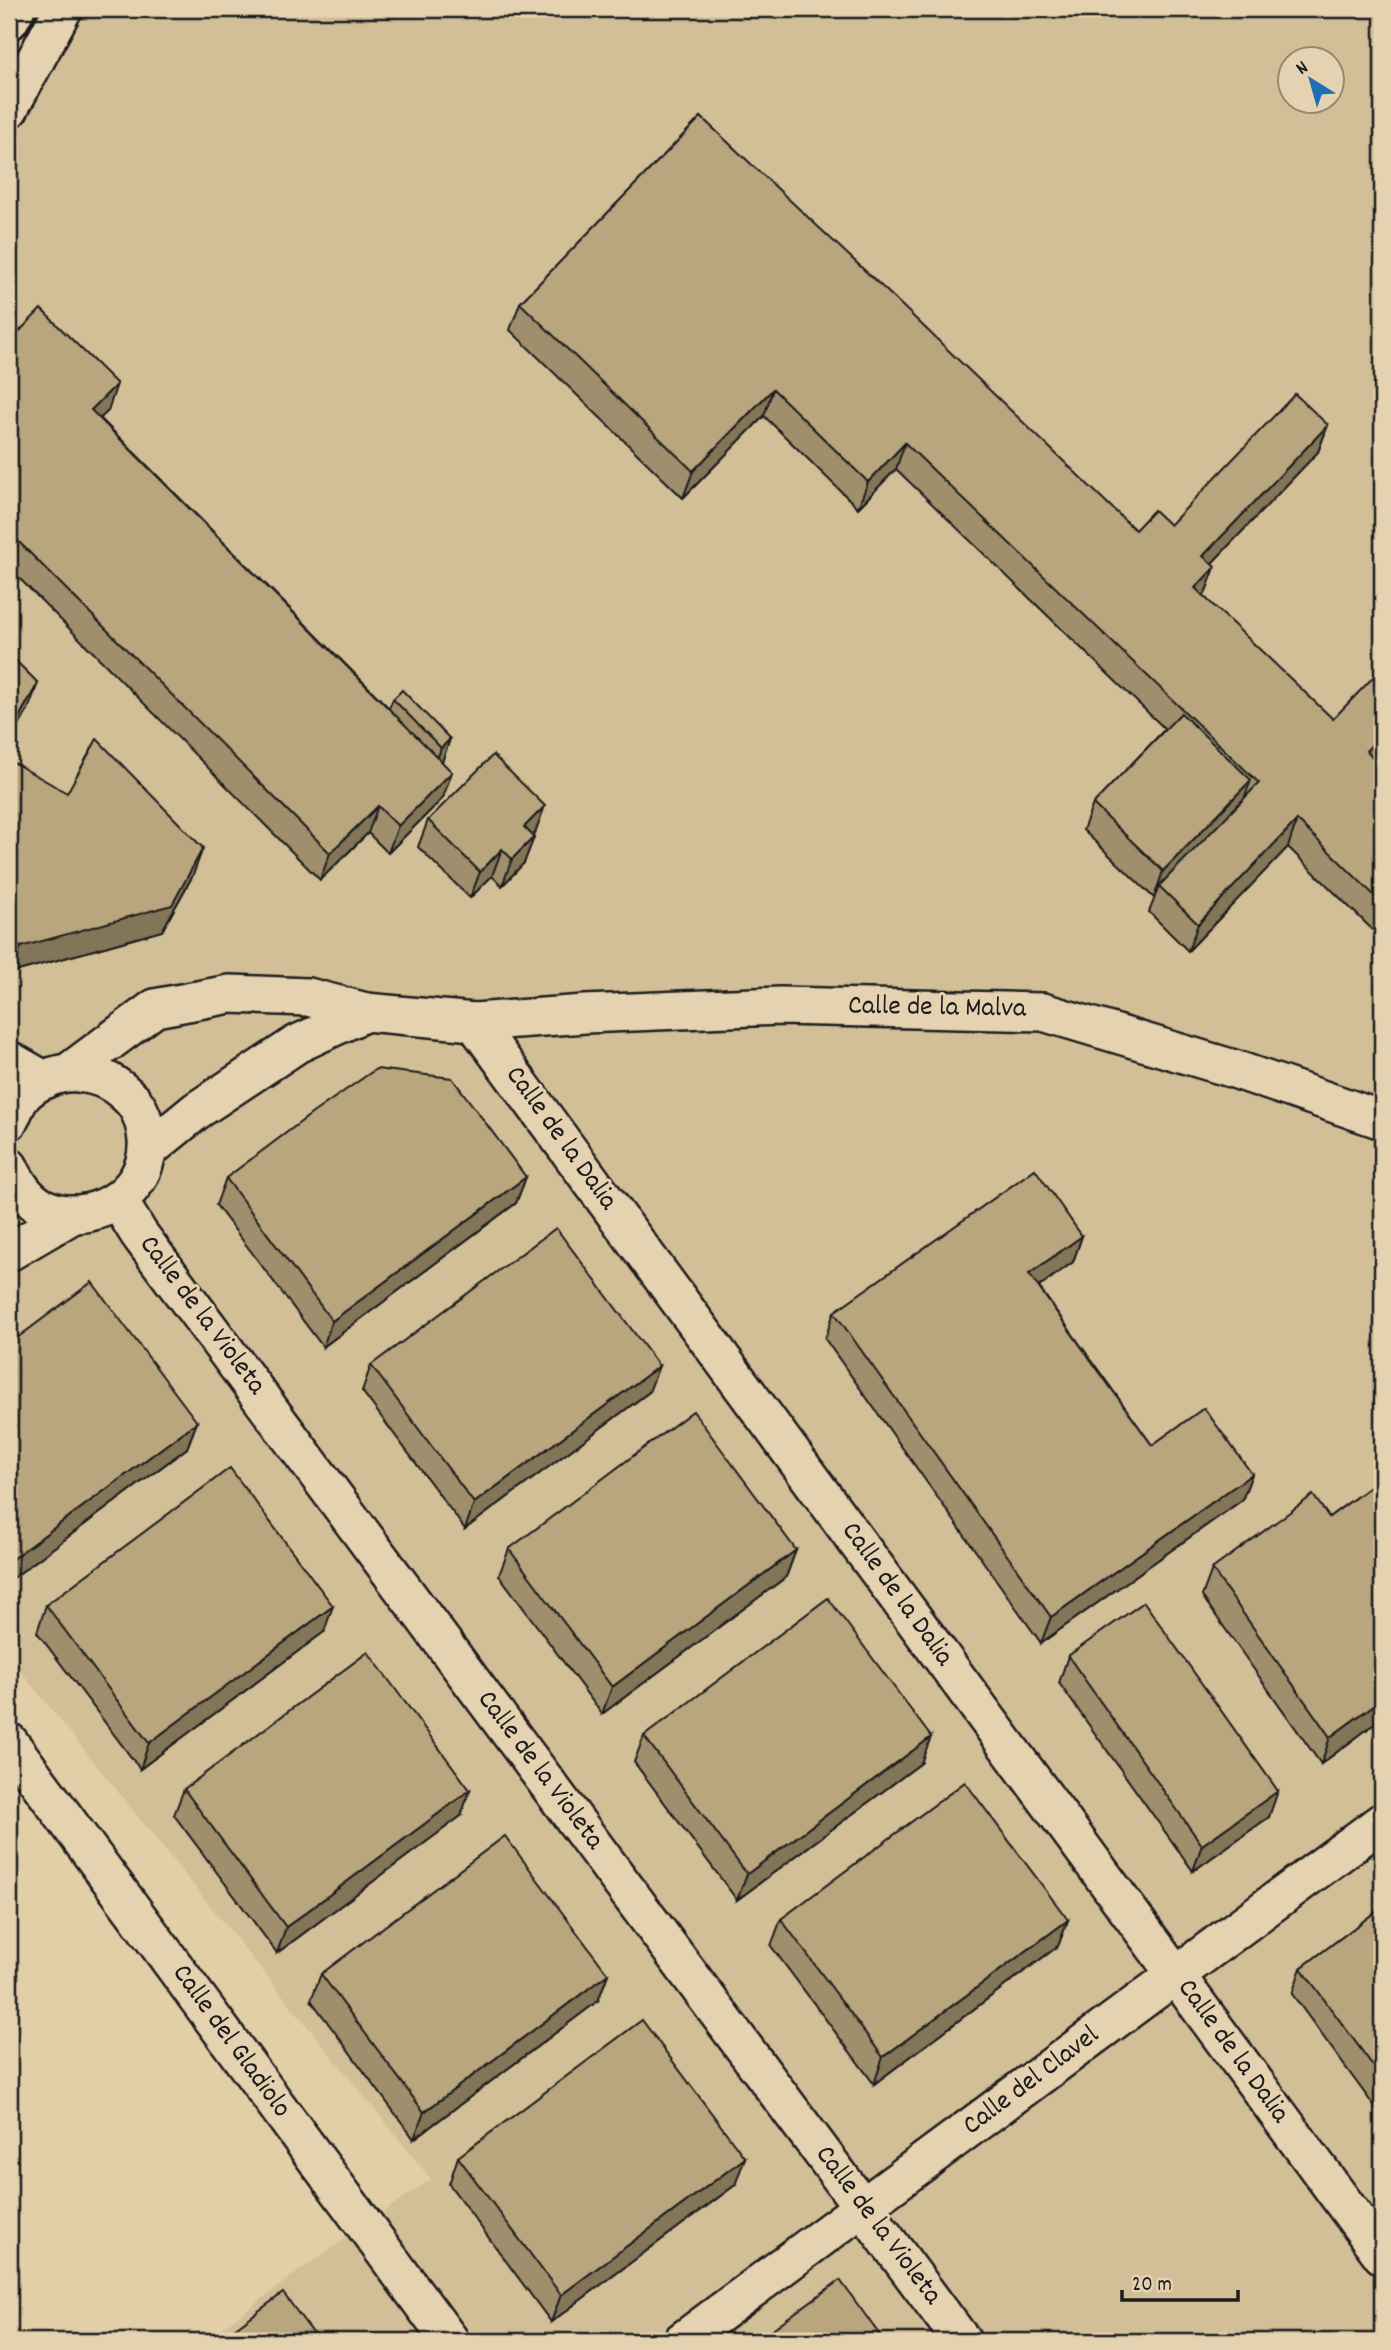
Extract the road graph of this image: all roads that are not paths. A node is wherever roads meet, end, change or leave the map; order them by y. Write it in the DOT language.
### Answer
graph roads {
  1 [pos="15,9"];
  2 [pos="63,9"];
  3 [pos="9,20"];
  4 [pos="9,109"];
  5 [pos="366,1012"];
  6 [pos="474,1022"];
  7 [pos="9,1060"];
  8 [pos="57,1076"];
  9 [pos="1382,1120"];
  10 [pos="9,1121"];
  11 [pos="147,1151"];
  12 [pos="9,1167"];
  13 [pos="118,1199"];
  14 [pos="72,1215"];
  15 [pos="9,1252"];
  16 [pos="9,1742"];
  17 [pos="1382,1822"];
  18 [pos="1176,1975"];
  19 [pos="864,2207"];
  20 [pos="1382,2255"];
  21 [pos="450,2341"];
  22 [pos="682,2341"];
  23 [pos="962,2341"];
  1 -- 3 [label="main road"];
  2 -- 4 [label="street"];
  5 -- 6 [label="street"];
  5 -- 8 [label="street"];
  5 -- 11 [label="street"];
  6 -- 9 [label="street, Calle de la Malva"];
  6 -- 18 [label="street, Calle de la Dalia"];
  7 -- 8 [label="street"];
  8 -- 10 [label="street"];
  8 -- 11 [label="street"];
  11 -- 13 [label="street"];
  12 -- 14 [label="street"];
  13 -- 14 [label="street"];
  13 -- 19 [label="street, Calle de la Violeta"];
  14 -- 15 [label="street"];
  16 -- 21 [label="street, Calle del Gladiolo"];
  17 -- 18 [label="street, Calle del Clavel"];
  18 -- 19 [label="street, Calle del Clavel"];
  18 -- 20 [label="street, Calle de la Dalia"];
  19 -- 22 [label="street, Calle del Clavel"];
  19 -- 23 [label="street, Calle de la Violeta"];
}
